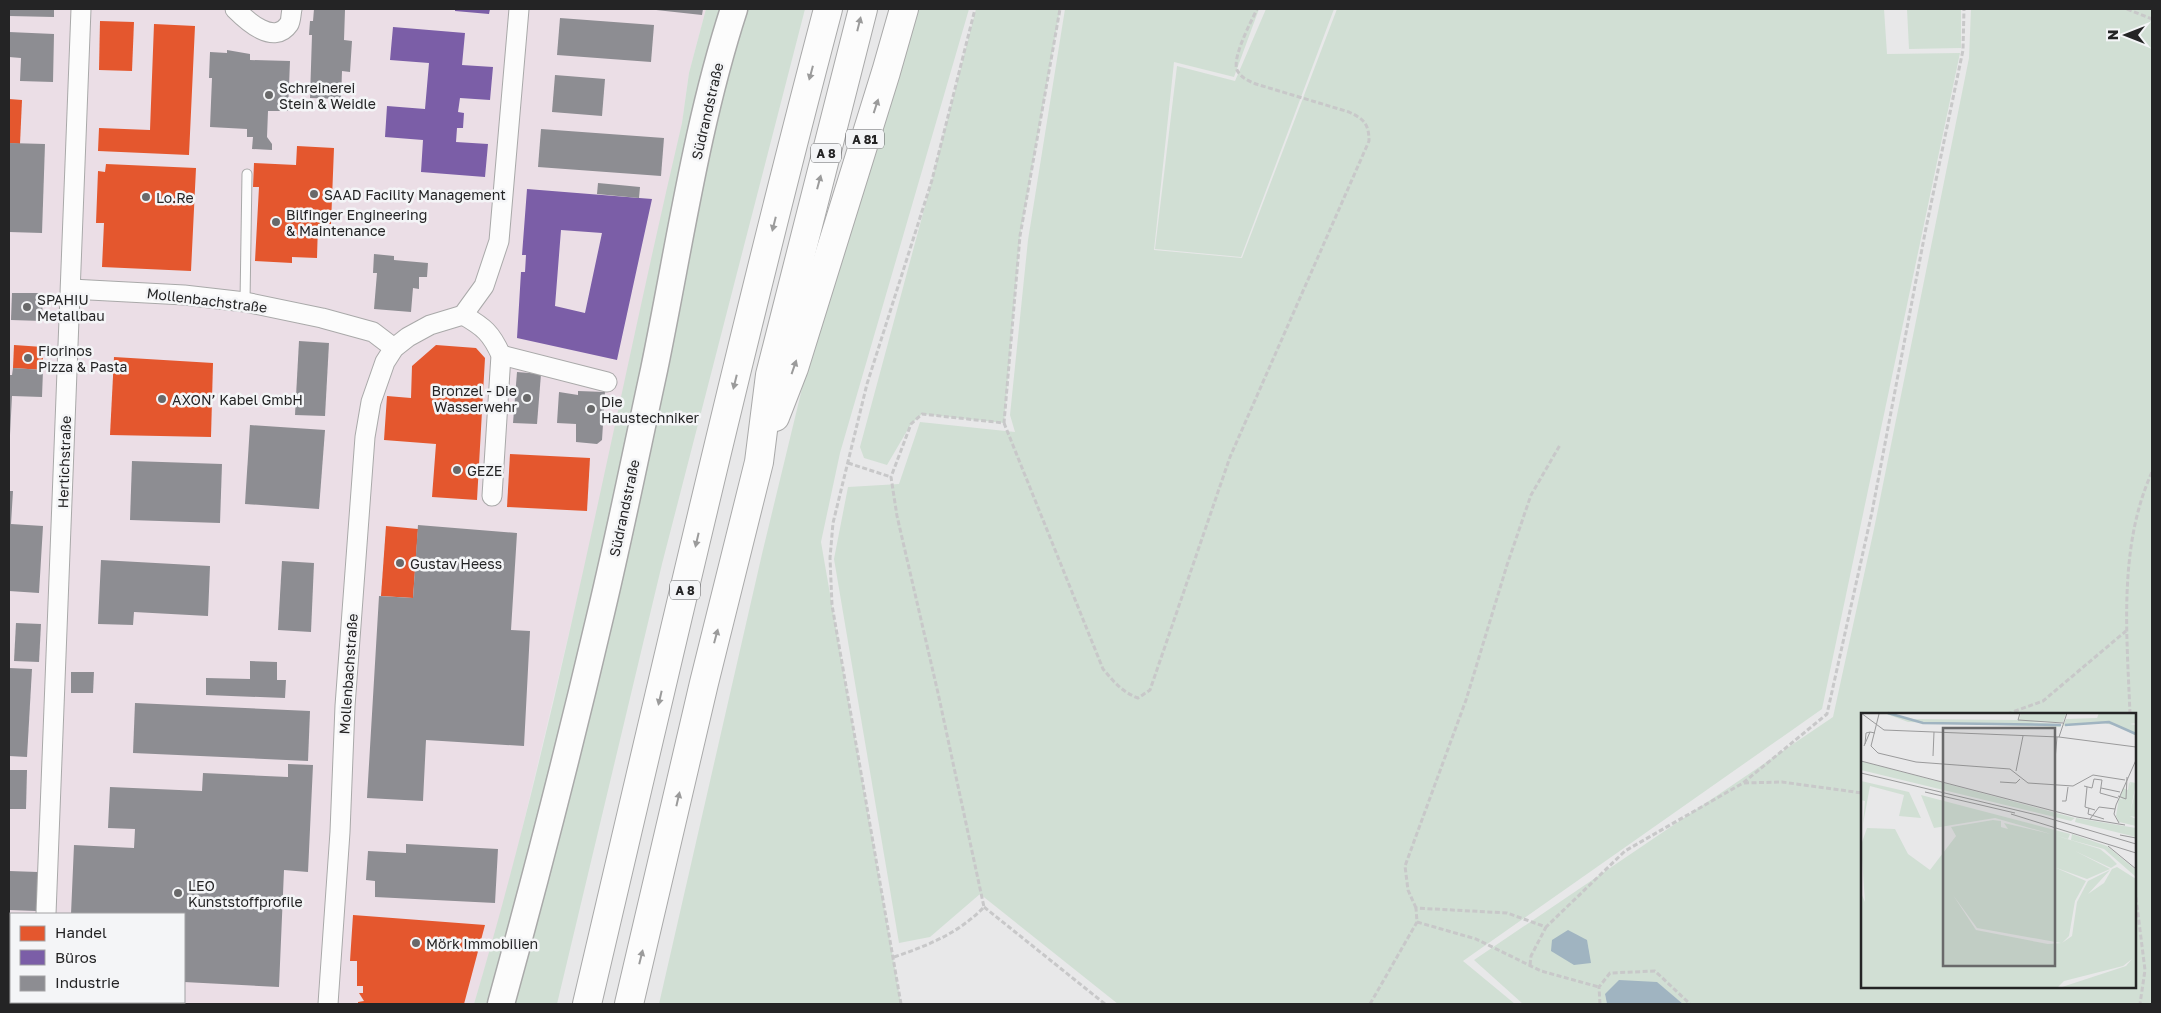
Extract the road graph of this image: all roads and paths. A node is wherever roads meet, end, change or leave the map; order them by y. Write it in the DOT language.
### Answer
graph roads {
  1 [pos="81,9"];
  2 [pos="235,9"];
  3 [pos="292,9"];
  4 [pos="519,9"];
  5 [pos="734,9"];
  6 [pos="828,9"];
  7 [pos="863,9"];
  8 [pos="904,9"];
  9 [pos="975,9"];
  10 [pos="1060,9"];
  11 [pos="1257,9"];
  12 [pos="1964,9"];
  13 [pos="2127,9"];
  14 [pos="2152,19"];
  15 [pos="247,174"];
  16 [pos="71,289"];
  17 [pos="245,302"];
  18 [pos="464,315"];
  19 [pos="394,348"];
  20 [pos="501,355"];
  21 [pos="607,382"];
  22 [pos="1004,423"];
  23 [pos="1560,445"];
  24 [pos="759,462"];
  25 [pos="848,463"];
  26 [pos="2152,472"];
  27 [pos="891,477"];
  28 [pos="492,496"];
  29 [pos="2127,631"];
  30 [pos="2010,713"];
  31 [pos="2130,713"];
  32 [pos="1743,783"];
  33 [pos="1861,793"];
  34 [pos="2136,898"];
  35 [pos="984,907"];
  36 [pos="1416,908"];
  37 [pos="46,913"];
  38 [pos="1417,922"];
  39 [pos="1546,927"];
  40 [pos="894,957"];
  41 [pos="1530,965"];
  42 [pos="1599,987"];
  43 [pos="328,1004"];
  44 [pos="501,1004"];
  45 [pos="587,1004"];
  46 [pos="630,1004"];
  47 [pos="901,1004"];
  48 [pos="1105,1004"];
  49 [pos="1370,1004"];
  50 [pos="1600,1004"];
  51 [pos="1690,1004"];
  52 [pos="2140,1004"];
  1 -- 16 [label="street, Hertichstraße"];
  2 -- 3 [label="street"];
  4 -- 18 [label="street"];
  5 -- 44 [label="main road, Südrandstraße"];
  6 -- 45 [label="highway, A 8, one-way"];
  24 -- 7 [label="highway, A 8, one-way"];
  24 -- 8 [label="highway, A 81, one-way"];
  9 -- 25 [label="path"];
  10 -- 22 [label="path"];
  11 -- 22 [label="path"];
  12 -- 32 [label="path"];
  13 -- 14 [label="path"];
  15 -- 17 [label="lane"];
  16 -- 17 [label="street, Mollenbachstraße"];
  16 -- 37 [label="street, Hertichstraße"];
  17 -- 19 [label="street, Mollenbachstraße"];
  18 -- 19 [label="street, Mollenbachstraße"];
  18 -- 20 [label="street"];
  19 -- 43 [label="street, Mollenbachstraße"];
  20 -- 21 [label="street"];
  20 -- 28 [label="street"];
  22 -- 27 [label="path"];
  23 -- 36 [label="path"];
  46 -- 24 [label="highway, A 8, one-way"];
  25 -- 27 [label="path"];
  25 -- 40 [label="path"];
  26 -- 29 [label="path"];
  27 -- 35 [label="path"];
  29 -- 30 [label="path"];
  29 -- 31 [label="path"];
  32 -- 33 [label="path"];
  32 -- 39 [label="path"];
  34 -- 52 [label="path"];
  35 -- 40 [label="path"];
  35 -- 48 [label="path"];
  36 -- 38 [label="path"];
  36 -- 39 [label="path"];
  38 -- 41 [label="path"];
  38 -- 49 [label="path"];
  39 -- 41 [label="path"];
  40 -- 47 [label="path"];
  41 -- 42 [label="path"];
  42 -- 50 [label="path"];
  42 -- 51 [label="path"];
}
